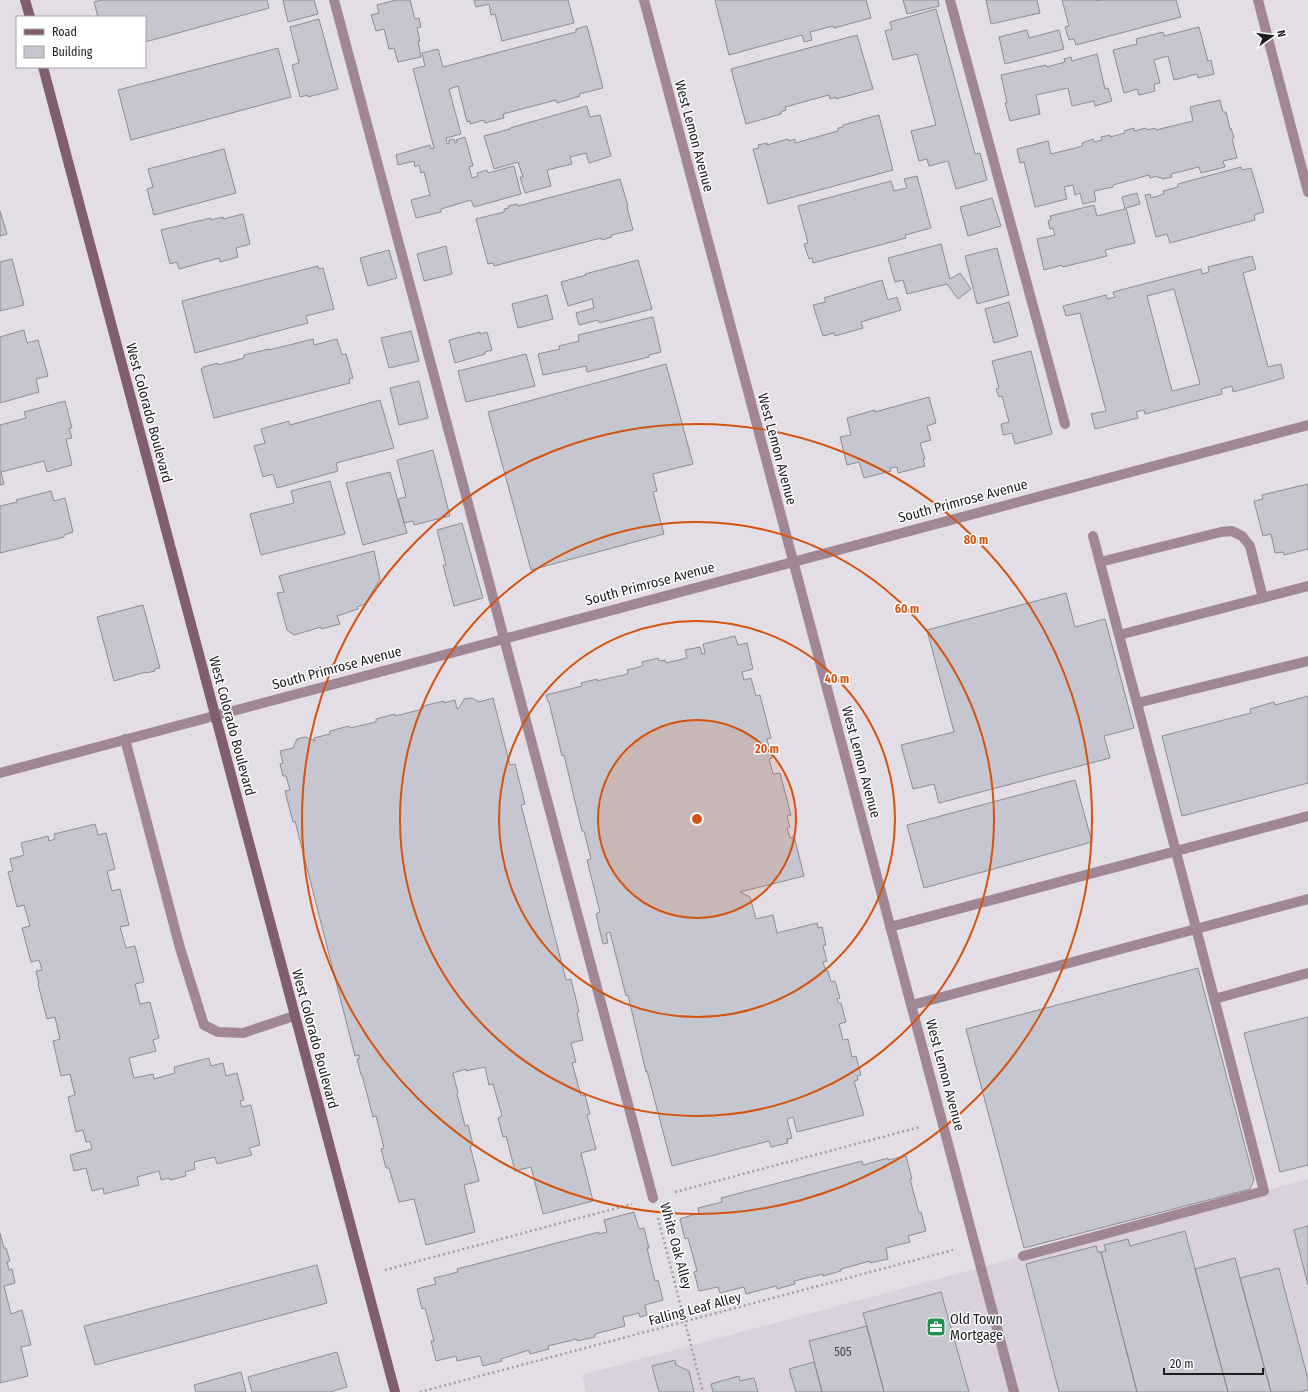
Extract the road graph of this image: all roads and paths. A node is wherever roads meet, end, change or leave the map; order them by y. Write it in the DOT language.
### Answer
graph roads {
  1 [pos="25,0"];
  2 [pos="334,0"];
  3 [pos="644,0"];
  4 [pos="950,0"];
  5 [pos="1258,0"];
  6 [pos="30,16"];
  7 [pos="43,68"];
  8 [pos="1308,192"];
  9 [pos="1065,424"];
  10 [pos="1308,425"];
  11 [pos="1093,536"];
  12 [pos="792,561"];
  13 [pos="1100,562"];
  14 [pos="1308,586"];
  15 [pos="1263,598"];
  16 [pos="1119,635"];
  17 [pos="504,638"];
  18 [pos="1308,661"];
  19 [pos="1137,704"];
  20 [pos="214,715"];
  21 [pos="125,739"];
  22 [pos="0,773"];
  23 [pos="1308,816"];
  24 [pos="1176,850"];
  25 [pos="1308,899"];
  26 [pos="890,927"];
  27 [pos="1196,928"];
  28 [pos="1308,973"];
  29 [pos="1214,1000"];
  30 [pos="912,1005"];
  31 [pos="294,1016"];
  32 [pos="653,1198"];
  33 [pos="975,1244"];
  34 [pos="1023,1256"];
  35 [pos="686,1321"];
  36 [pos="395,1392"];
  37 [pos="420,1392"];
  38 [pos="704,1392"];
  39 [pos="1014,1392"];
  1 -- 6 [label="street"];
  2 -- 17 [label="street"];
  3 -- 12 [label="street, West Lemon Avenue"];
  4 -- 9 [label="street"];
  5 -- 8 [label="street"];
  7 -- 20 [label="street, West Colorado Boulevard"];
  10 -- 12 [label="street, South Primrose Avenue"];
  11 -- 13 [label="street"];
  12 -- 17 [label="street, South Primrose Avenue"];
  12 -- 26 [label="street, West Lemon Avenue"];
  13 -- 15 [label="street"];
  13 -- 16 [label="street"];
  14 -- 15 [label="street"];
  15 -- 16 [label="street"];
  16 -- 19 [label="street"];
  17 -- 20 [label="street, South Primrose Avenue"];
  17 -- 32 [label="street"];
  18 -- 19 [label="street"];
  19 -- 24 [label="street"];
  20 -- 21 [label="street, South Primrose Avenue"];
  20 -- 31 [label="street, West Colorado Boulevard"];
  21 -- 22 [label="street, South Primrose Avenue"];
  21 -- 31 [label="street"];
  23 -- 24 [label="street"];
  24 -- 26 [label="street"];
  24 -- 27 [label="street"];
  25 -- 27 [label="street"];
  26 -- 30 [label="street, West Lemon Avenue"];
  27 -- 29 [label="street"];
  27 -- 30 [label="street"];
  28 -- 29 [label="street"];
  29 -- 34 [label="street"];
  30 -- 33 [label="street, West Lemon Avenue"];
  31 -- 36 [label="street, West Colorado Boulevard"];
  32 -- 35 [label="path, White Oak Alley"];
  33 -- 35 [label="path, Falling Leaf Alley"];
  33 -- 39 [label="street, West Lemon Avenue"];
  35 -- 37 [label="path, Falling Leaf Alley"];
  35 -- 38 [label="path, White Oak Alley"];
}
